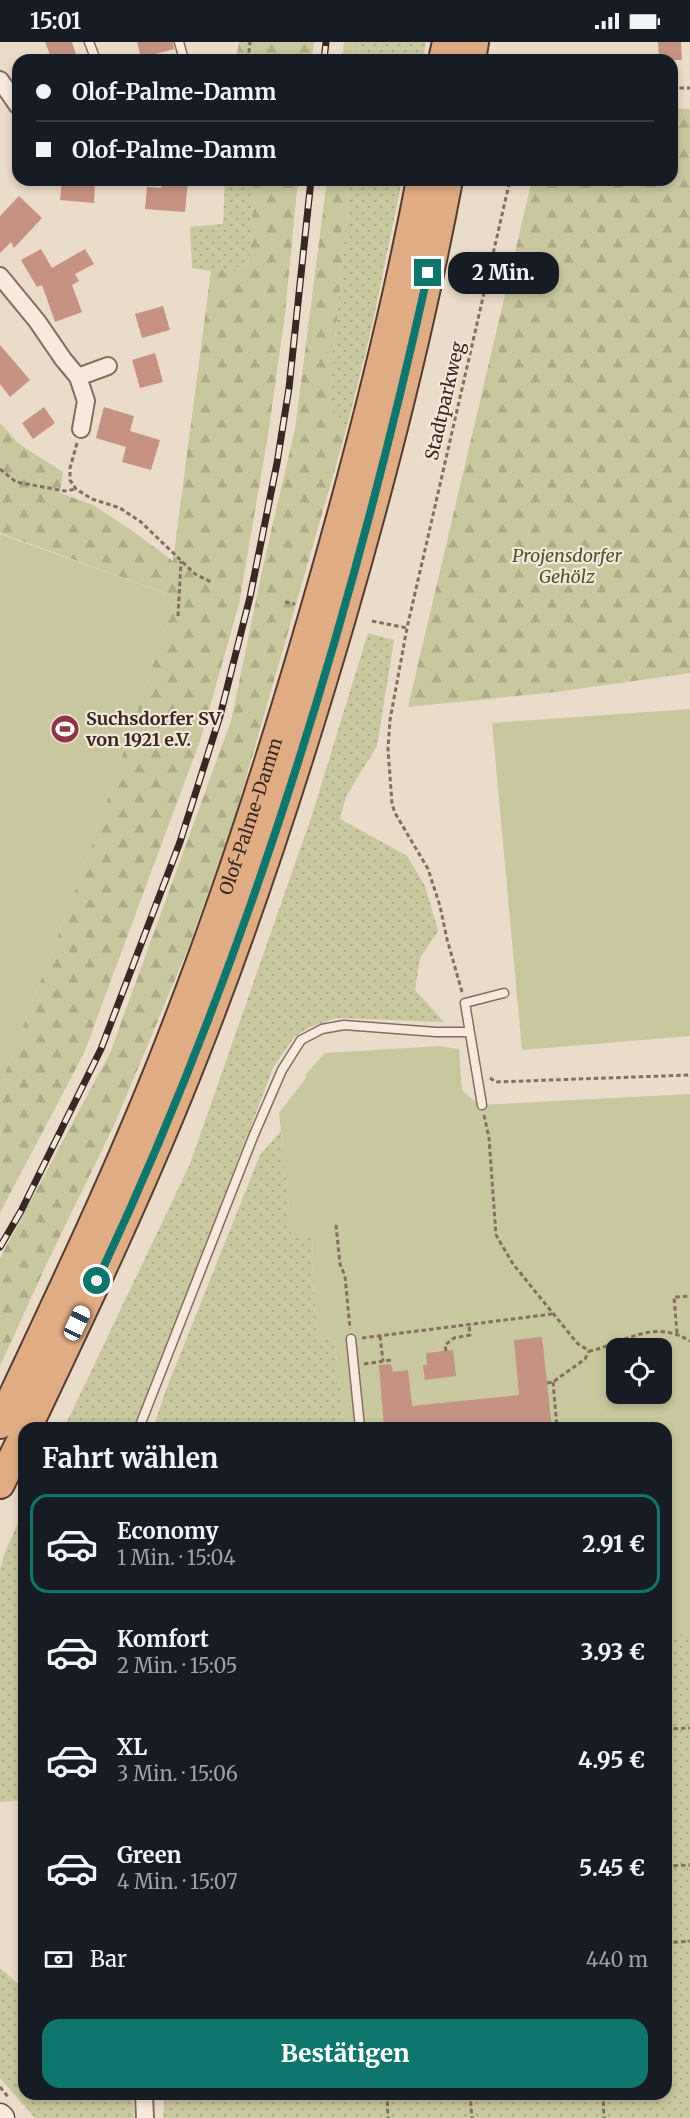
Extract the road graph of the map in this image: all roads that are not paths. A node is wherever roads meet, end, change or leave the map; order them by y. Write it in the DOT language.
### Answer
graph roads {
  1 [pos="0,80"];
  2 [pos="12,97"];
  3 [pos="420,186"];
  4 [pos="447,186"];
  5 [pos="0,276"];
  6 [pos="108,366"];
  7 [pos="78,377"];
  8 [pos="81,429"];
  9 [pos="504,993"];
  10 [pos="469,1032"];
  11 [pos="482,1105"];
  12 [pos="351,1339"];
  13 [pos="30,1422"];
  14 [pos="141,1422"];
  15 [pos="359,1422"];
  16 [pos="0,1424"];
  17 [pos="18,1447"];
  18 [pos="6,1472"];
  19 [pos="0,1498"];
  20 [pos="144,2100"];
  21 [pos="146,2118"];
  1 -- 2 [label="street"];
  3 -- 16 [label="highway, Olof-Palme-Damm"];
  4 -- 13 [label="highway, Olof-Palme-Damm"];
  5 -- 7 [label="street"];
  6 -- 7 [label="street"];
  7 -- 8 [label="street"];
  9 -- 10 [label="lane"];
  10 -- 11 [label="lane"];
  10 -- 14 [label="lane"];
  12 -- 15 [label="lane"];
  17 -- 18 [label="highway"];
  18 -- 19 [label="highway"];
  20 -- 21 [label="street"];
}
